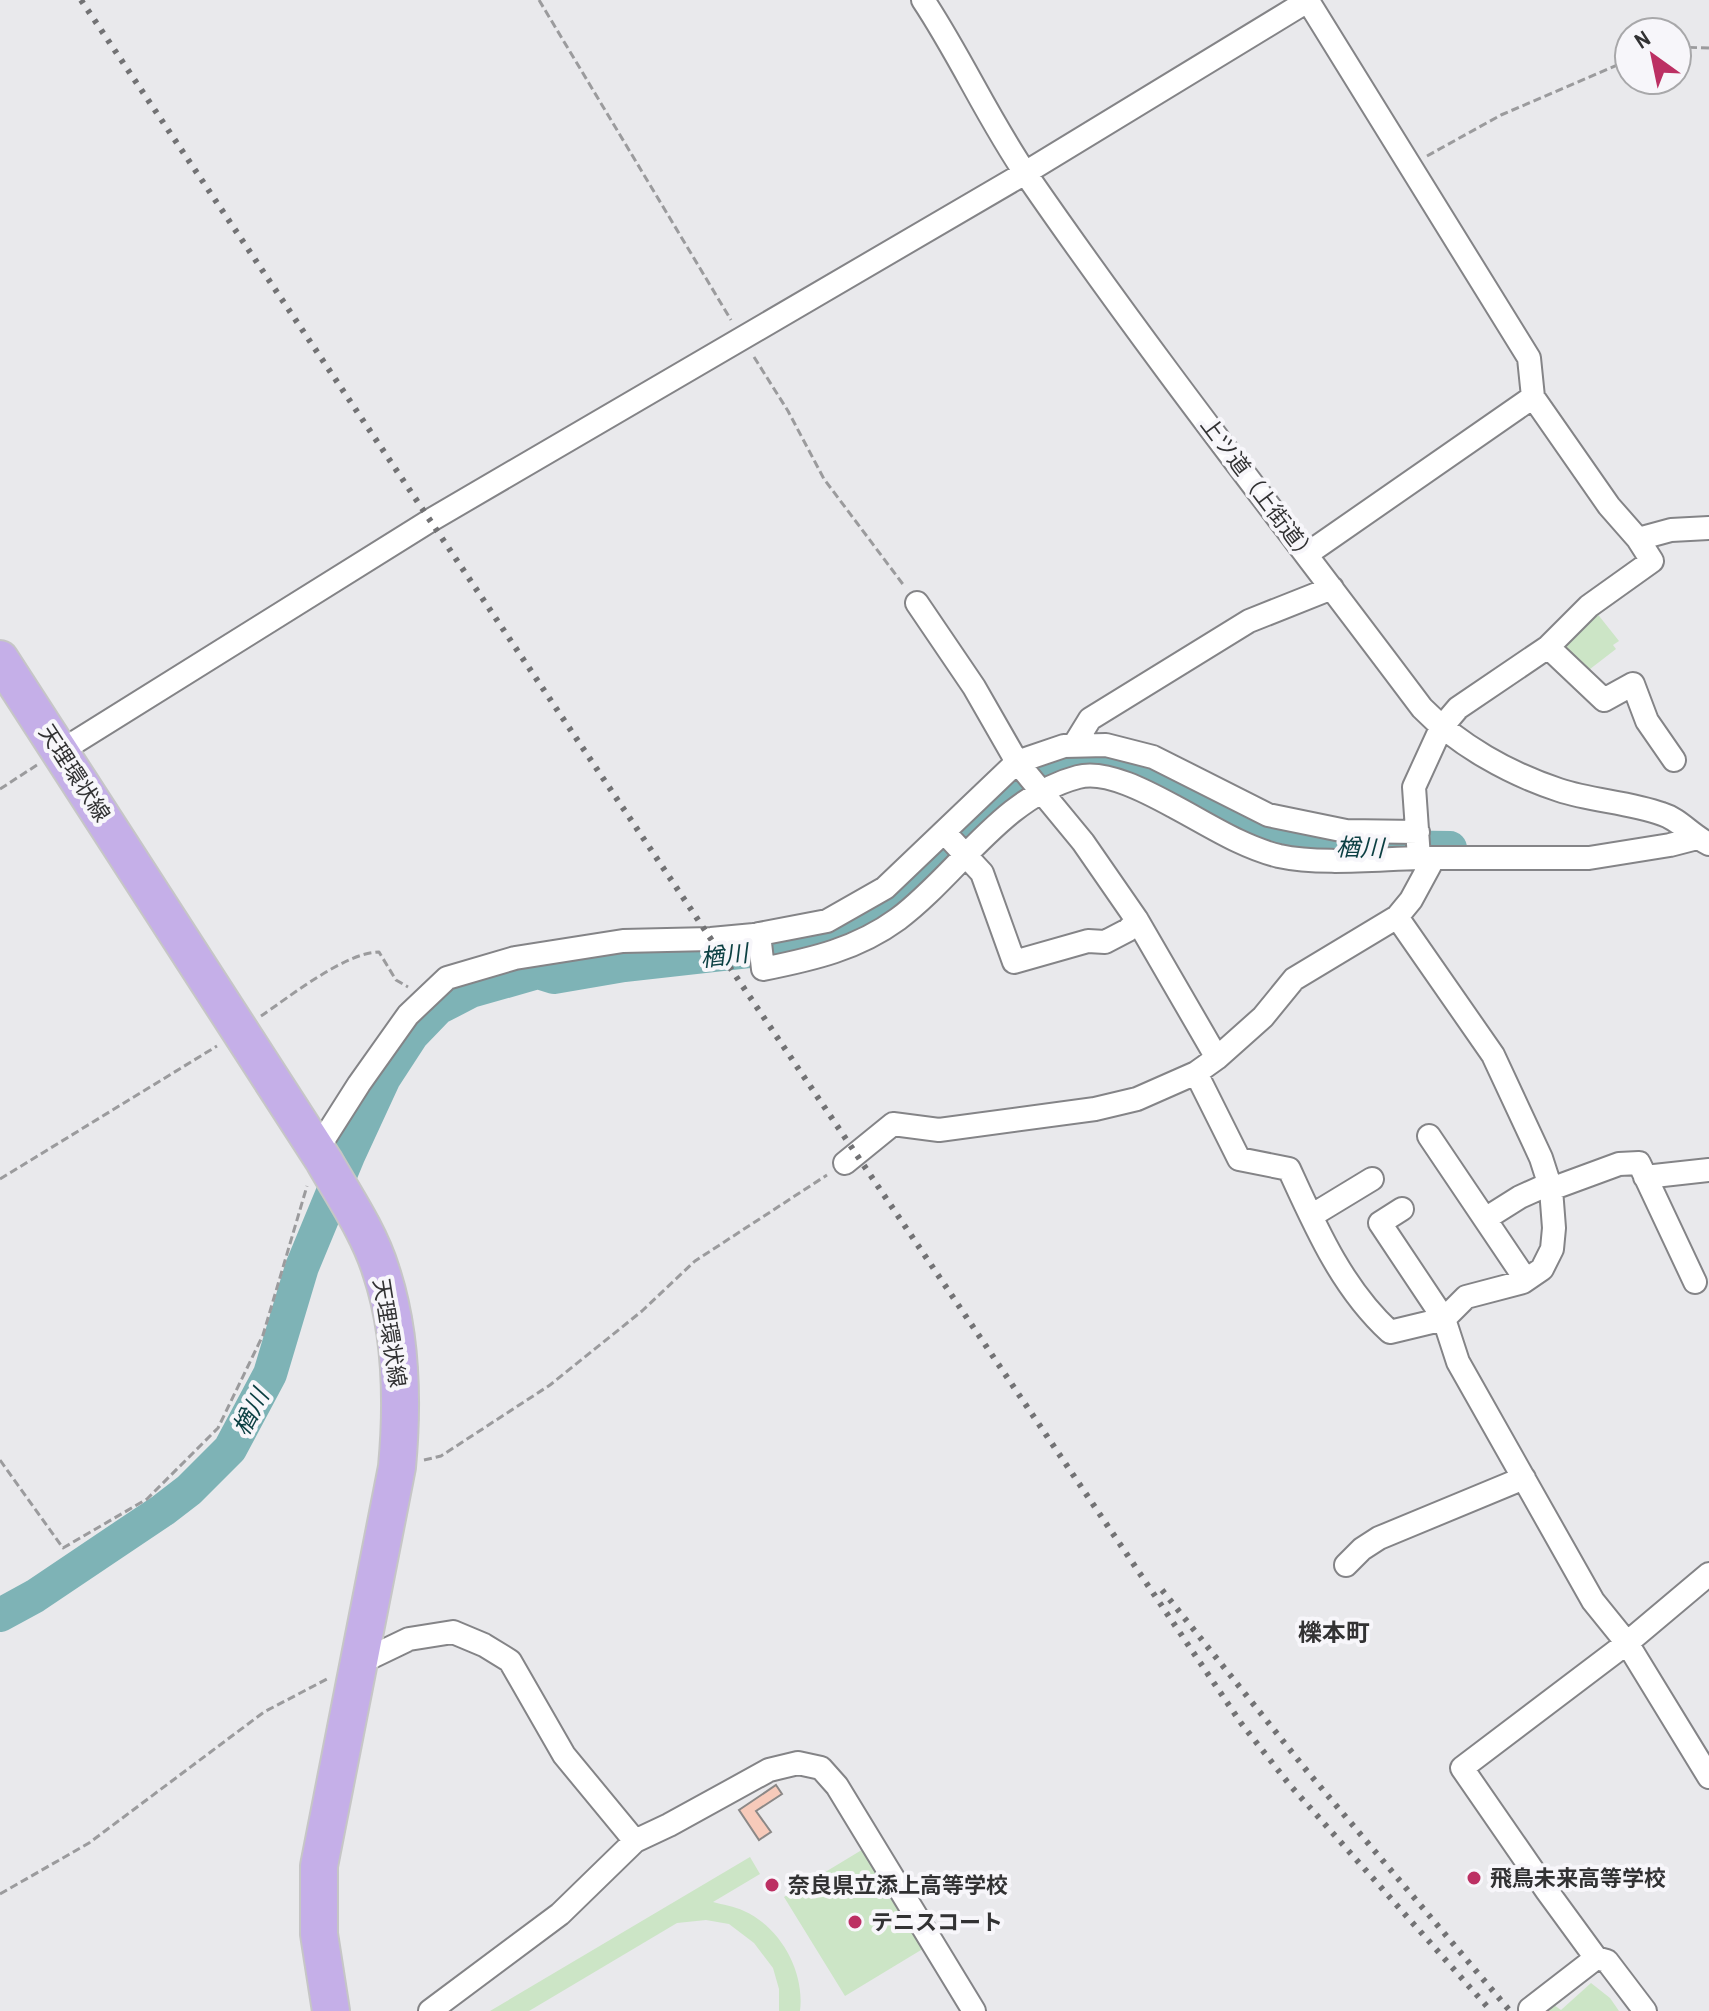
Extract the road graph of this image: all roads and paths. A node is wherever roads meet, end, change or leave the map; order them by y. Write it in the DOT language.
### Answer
graph roads {
  1 [pos="539,0"];
  2 [pos="923,0"];
  3 [pos="1309,0"];
  4 [pos="1613,67"];
  5 [pos="1410,165"];
  6 [pos="1025,173"];
  7 [pos="741,337"];
  8 [pos="1533,397"];
  9 [pos="1709,528"];
  10 [pos="1638,539"];
  11 [pos="1307,554"];
  12 [pos="1332,588"];
  13 [pos="917,603"];
  14 [pos="1548,647"];
  15 [pos="0,659"];
  16 [pos="1441,728"];
  17 [pos="1074,745"];
  18 [pos="61,751"];
  19 [pos="1674,760"];
  20 [pos="1020,764"];
  21 [pos="0,789"];
  22 [pos="1040,789"];
  23 [pos="944,832"];
  24 [pos="1703,841"];
  25 [pos="1421,847"];
  26 [pos="966,855"];
  27 [pos="1397,917"];
  28 [pos="1137,920"];
  29 [pos="759,934"];
  30 [pos="447,978"];
  31 [pos="258,1018"];
  32 [pos="220,1044"];
  33 [pos="1217,1058"];
  34 [pos="1196,1073"];
  35 [pos="1429,1136"];
  36 [pos="320,1155"];
  37 [pos="845,1163"];
  38 [pos="1709,1170"];
  39 [pos="1645,1177"];
  40 [pos="0,1179"];
  41 [pos="1372,1179"];
  42 [pos="1550,1186"];
  43 [pos="1402,1209"];
  44 [pos="1311,1216"];
  45 [pos="1485,1219"];
  46 [pos="1526,1280"];
  47 [pos="1695,1282"];
  48 [pos="1444,1319"];
  49 [pos="0,1460"];
  50 [pos="397,1467"];
  51 [pos="1524,1478"];
  52 [pos="1346,1565"];
  53 [pos="1709,1574"];
  54 [pos="1627,1643"];
  55 [pos="357,1664"];
  56 [pos="1709,1777"];
  57 [pos="635,1841"];
  58 [pos="0,1894"];
  59 [pos="1596,1958"];
  60 [pos="1530,2009"];
  61 [pos="331,2011"];
  62 [pos="430,2011"];
  63 [pos="974,2011"];
  64 [pos="1645,2011"];
  1 -- 7 [label="path"];
  2 -- 6 [label="street, 上ツ道（上街道）"];
  3 -- 5 [label="street"];
  3 -- 6 [label="street"];
  4 -- 5 [label="path"];
  5 -- 8 [label="street"];
  6 -- 7 [label="street"];
  6 -- 11 [label="street, 上ツ道（上街道）"];
  7 -- 13 [label="path"];
  7 -- 18 [label="street"];
  8 -- 10 [label="street"];
  8 -- 11 [label="street"];
  9 -- 10 [label="street"];
  10 -- 14 [label="street"];
  11 -- 12 [label="street, 上ツ道（上街道）"];
  12 -- 16 [label="street, 上ツ道（上街道）"];
  12 -- 17 [label="street"];
  13 -- 20 [label="street"];
  14 -- 16 [label="street"];
  14 -- 19 [label="street"];
  15 -- 18 [label="main road, 天理環状線"];
  16 -- 24 [label="street, 上ツ道（上街道）"];
  16 -- 25 [label="street"];
  17 -- 20 [label="street"];
  17 -- 25 [label="street"];
  18 -- 21 [label="path"];
  18 -- 36 [label="main road, 天理環状線"];
  20 -- 22 [label="street"];
  20 -- 23 [label="street"];
  22 -- 25 [label="street"];
  22 -- 26 [label="street"];
  22 -- 28 [label="street"];
  23 -- 26 [label="street"];
  23 -- 29 [label="street"];
  24 -- 25 [label="street"];
  25 -- 27 [label="street"];
  26 -- 28 [label="street"];
  26 -- 29 [label="street"];
  27 -- 33 [label="street"];
  27 -- 42 [label="street"];
  28 -- 33 [label="street"];
  29 -- 30 [label="street"];
  30 -- 31 [label="path"];
  30 -- 36 [label="street"];
  32 -- 40 [label="path"];
  33 -- 34 [label="street"];
  34 -- 37 [label="street"];
  34 -- 44 [label="street"];
  35 -- 45 [label="street"];
  36 -- 49 [label="path"];
  36 -- 50 [label="main road, 天理環状線"];
  37 -- 50 [label="path"];
  38 -- 39 [label="street"];
  39 -- 42 [label="street"];
  39 -- 47 [label="street"];
  41 -- 44 [label="street"];
  42 -- 45 [label="street"];
  42 -- 46 [label="street"];
  43 -- 48 [label="street"];
  44 -- 48 [label="street"];
  45 -- 46 [label="street"];
  46 -- 48 [label="street"];
  48 -- 51 [label="street"];
  50 -- 55 [label="main road, 天理環状線"];
  51 -- 52 [label="street"];
  51 -- 54 [label="street"];
  53 -- 54 [label="street"];
  54 -- 56 [label="street"];
  54 -- 59 [label="street"];
  55 -- 57 [label="street"];
  55 -- 58 [label="path"];
  55 -- 61 [label="main road, 天理環状線"];
  57 -- 62 [label="street"];
  57 -- 63 [label="street"];
  59 -- 60 [label="street"];
  59 -- 64 [label="street"];
}
